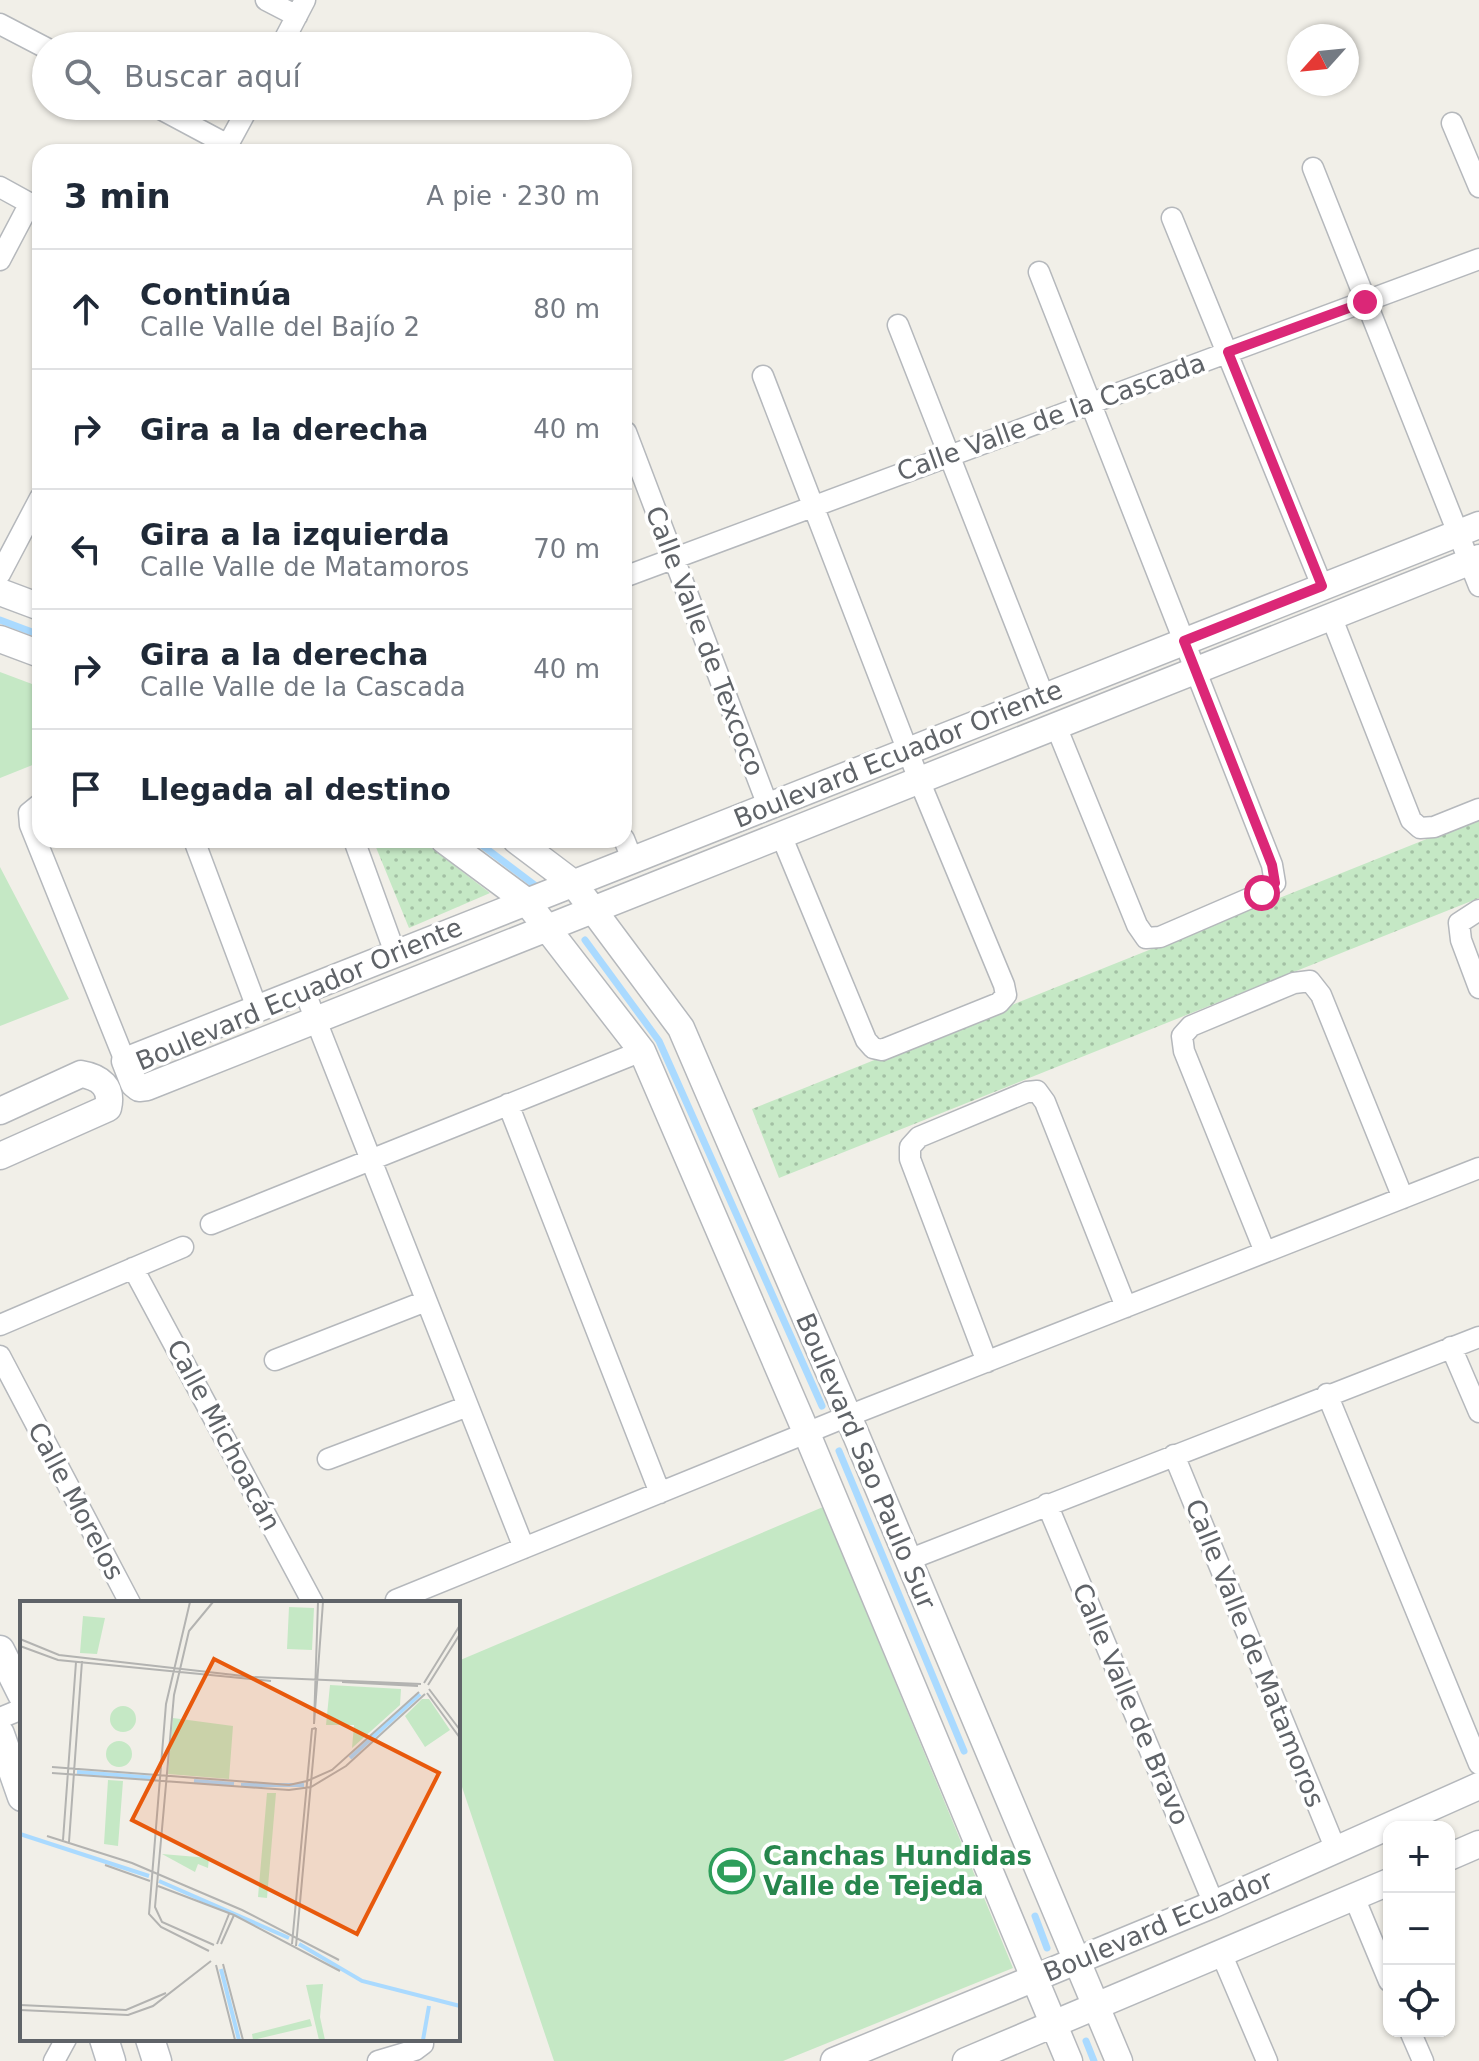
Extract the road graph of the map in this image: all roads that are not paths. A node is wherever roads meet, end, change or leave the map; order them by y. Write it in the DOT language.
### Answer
graph roads {
  1 [pos="266,0"];
  2 [pos="301,8"];
  3 [pos="0,24"];
  4 [pos="288,32"];
  5 [pos="32,41"];
  6 [pos="179,120"];
  7 [pos="241,120"];
  8 [pos="1452,123"];
  9 [pos="219,144"];
  10 [pos="228,144"];
  11 [pos="1313,168"];
  12 [pos="0,187"];
  13 [pos="1479,187"];
  14 [pos="32,204"];
  15 [pos="32,211"];
  16 [pos="1172,218"];
  17 [pos="1479,259"];
  18 [pos="0,260"];
  19 [pos="1039,272"];
  20 [pos="1365,302"];
  21 [pos="898,325"];
  22 [pos="1228,352"];
  23 [pos="763,376"];
  24 [pos="1090,402"];
  25 [pos="632,448"];
  26 [pos="950,454"];
  27 [pos="814,506"];
  28 [pos="32,513"];
  29 [pos="1468,529"];
  30 [pos="673,558"];
  31 [pos="1476,569"];
  32 [pos="0,574"];
  33 [pos="632,574"];
  34 [pos="1322,586"];
  35 [pos="0,592"];
  36 [pos="32,604"];
  37 [pos="1331,616"];
  38 [pos="0,639"];
  39 [pos="1184,641"];
  40 [pos="32,651"];
  41 [pos="1195,671"];
  42 [pos="1044,697"];
  43 [pos="1056,726"];
  44 [pos="908,748"];
  45 [pos="919,780"];
  46 [pos="768,806"];
  47 [pos="1479,809"];
  48 [pos="781,835"];
  49 [pos="39,848"];
  50 [pos="197,848"];
  51 [pos="357,848"];
  52 [pos="455,848"];
  53 [pos="527,848"];
  54 [pos="632,848"];
  55 [pos="628,849"];
  56 [pos="573,883"];
  57 [pos="526,901"];
  58 [pos="594,910"];
  59 [pos="1479,910"];
  60 [pos="548,928"];
  61 [pos="395,953"];
  62 [pos="1479,988"];
  63 [pos="304,990"];
  64 [pos="257,1008"];
  65 [pos="315,1020"];
  66 [pos="642,1051"];
  67 [pos="125,1061"];
  68 [pos="508,1104"];
  69 [pos="0,1111"];
  70 [pos="0,1156"];
  71 [pos="371,1159"];
  72 [pos="1479,1168"];
  73 [pos="1403,1198"];
  74 [pos="211,1224"];
  75 [pos="183,1247"];
  76 [pos="1265,1252"];
  77 [pos="133,1268"];
  78 [pos="426,1301"];
  79 [pos="1126,1307"];
  80 [pos="0,1325"];
  81 [pos="1479,1337"];
  82 [pos="1451,1347"];
  83 [pos="0,1356"];
  84 [pos="275,1360"];
  85 [pos="987,1362"];
  86 [pos="1327,1394"];
  87 [pos="468,1406"];
  88 [pos="1479,1412"];
  89 [pos="848,1416"];
  90 [pos="807,1434"];
  91 [pos="1174,1455"];
  92 [pos="328,1459"];
  93 [pos="660,1493"];
  94 [pos="1047,1504"];
  95 [pos="524,1548"];
  96 [pos="908,1560"];
  97 [pos="396,1600"];
  98 [pos="129,1601"];
  99 [pos="312,1601"];
  100 [pos="0,1650"];
  101 [pos="13,1688"];
  102 [pos="20,1710"];
  103 [pos="0,1718"];
  104 [pos="0,1734"];
  105 [pos="1479,1764"];
  106 [pos="1479,1786"];
  107 [pos="20,1791"];
  108 [pos="1479,1844"];
  109 [pos="1336,1850"];
  110 [pos="1455,1854"];
  111 [pos="1383,1885"];
  112 [pos="1354,1897"];
  113 [pos="1214,1904"];
  114 [pos="1221,1953"];
  115 [pos="1077,1961"];
  116 [pos="1383,1967"];
  117 [pos="1034,1978"];
  118 [pos="1095,2006"];
  119 [pos="1052,2023"];
  120 [pos="1413,2037"];
  121 [pos="65,2041"];
  122 [pos="105,2041"];
  123 [pos="151,2041"];
  124 [pos="423,2041"];
  125 [pos="54,2061"];
  126 [pos="111,2061"];
  127 [pos="157,2061"];
  128 [pos="378,2061"];
  129 [pos="834,2061"];
  130 [pos="966,2061"];
  131 [pos="1069,2061"];
  132 [pos="1119,2061"];
  133 [pos="1267,2061"];
  134 [pos="1423,2061"];
  1 -- 2 [label="street"];
  2 -- 4 [label="street"];
  3 -- 5 [label="street"];
  6 -- 9 [label="street"];
  7 -- 10 [label="street"];
  8 -- 13 [label="street"];
  11 -- 20 [label="street"];
  12 -- 14 [label="street"];
  15 -- 18 [label="street"];
  16 -- 22 [label="street"];
  17 -- 20 [label="street, Calle Valle de la Cascada"];
  19 -- 24 [label="street"];
  20 -- 22 [label="street, Calle Valle de la Cascada"];
  20 -- 29 [label="street"];
  21 -- 26 [label="street"];
  22 -- 24 [label="street, Calle Valle de la Cascada"];
  22 -- 34 [label="street"];
  23 -- 27 [label="street"];
  24 -- 26 [label="street, Calle Valle de la Cascada"];
  24 -- 39 [label="street"];
  25 -- 30 [label="street, Calle Valle de Texcoco"];
  26 -- 27 [label="street, Calle Valle de la Cascada"];
  26 -- 42 [label="street"];
  27 -- 30 [label="street, Calle Valle de la Cascada"];
  27 -- 44 [label="street"];
  28 -- 32 [label="street"];
  29 -- 31 [label="street"];
  29 -- 34 [label="street, Boulevard Ecuador Oriente"];
  30 -- 33 [label="street, Calle Valle de la Cascada"];
  30 -- 46 [label="street, Calle Valle de Texcoco"];
  31 -- 37 [label="street, Boulevard Ecuador Oriente"];
  34 -- 39 [label="street, Boulevard Ecuador Oriente"];
  35 -- 36 [label="street"];
  37 -- 41 [label="street, Boulevard Ecuador Oriente"];
  37 -- 47 [label="street"];
  38 -- 40 [label="street"];
  39 -- 41 [label="street"];
  39 -- 42 [label="street, Boulevard Ecuador Oriente"];
  41 -- 43 [label="street, Boulevard Ecuador Oriente"];
  41 -- 43 [label="street"];
  42 -- 44 [label="street, Boulevard Ecuador Oriente"];
  43 -- 45 [label="street, Boulevard Ecuador Oriente"];
  44 -- 45 [label="street"];
  44 -- 46 [label="street, Boulevard Ecuador Oriente"];
  45 -- 48 [label="street, Boulevard Ecuador Oriente"];
  45 -- 48 [label="street"];
  46 -- 54 [label="street, Boulevard Ecuador Oriente"];
  48 -- 58 [label="street, Boulevard Ecuador Oriente"];
  49 -- 67 [label="street"];
  50 -- 64 [label="street"];
  51 -- 61 [label="street"];
  52 -- 57 [label="street, Boulevard Sao Paulo Sur"];
  53 -- 56 [label="street, Boulevard Sao Paulo Sur"];
  55 -- 56 [label="street, Boulevard Ecuador Oriente"];
  56 -- 57 [label="street, Boulevard Ecuador Oriente"];
  56 -- 58 [label="street, Boulevard Sao Paulo Sur"];
  57 -- 60 [label="street, Boulevard Sao Paulo Sur"];
  57 -- 61 [label="street, Boulevard Ecuador Oriente"];
  58 -- 60 [label="street, Boulevard Ecuador Oriente"];
  58 -- 89 [label="street, Boulevard Sao Paulo Sur"];
  59 -- 62 [label="street"];
  60 -- 65 [label="street, Boulevard Ecuador Oriente"];
  60 -- 66 [label="street, Boulevard Sao Paulo Sur"];
  61 -- 63 [label="street, Boulevard Ecuador Oriente"];
  63 -- 64 [label="street, Boulevard Ecuador Oriente"];
  63 -- 65 [label="street"];
  64 -- 67 [label="street, Boulevard Ecuador Oriente"];
  65 -- 67 [label="street, Boulevard Ecuador Oriente"];
  65 -- 71 [label="street"];
  66 -- 68 [label="street"];
  66 -- 90 [label="street, Boulevard Sao Paulo Sur"];
  68 -- 71 [label="street"];
  68 -- 93 [label="street"];
  69 -- 70 [label="street"];
  71 -- 74 [label="street"];
  71 -- 78 [label="street"];
  72 -- 73 [label="street"];
  73 -- 76 [label="street"];
  73 -- 76 [label="street"];
  75 -- 77 [label="street"];
  76 -- 79 [label="street"];
  77 -- 80 [label="street"];
  77 -- 99 [label="street, Calle Michoacán"];
  78 -- 84 [label="street"];
  78 -- 87 [label="street"];
  79 -- 85 [label="street"];
  79 -- 85 [label="street"];
  81 -- 82 [label="street"];
  82 -- 86 [label="street"];
  82 -- 88 [label="street"];
  83 -- 98 [label="street, Calle Morelos"];
  85 -- 89 [label="street"];
  86 -- 91 [label="street"];
  86 -- 105 [label="street"];
  87 -- 92 [label="street"];
  87 -- 95 [label="street"];
  89 -- 90 [label="street"];
  89 -- 96 [label="street, Boulevard Sao Paulo Sur"];
  90 -- 93 [label="street"];
  90 -- 117 [label="street, Boulevard Sao Paulo Sur"];
  91 -- 94 [label="street"];
  91 -- 109 [label="street, Calle Valle de Matamoros"];
  93 -- 95 [label="street"];
  94 -- 96 [label="street"];
  94 -- 113 [label="street, Calle Valle de Bravo"];
  95 -- 97 [label="street"];
  96 -- 115 [label="street, Boulevard Sao Paulo Sur"];
  100 -- 101 [label="main road"];
  102 -- 103 [label="street"];
  104 -- 107 [label="main road"];
  106 -- 109 [label="street, Boulevard Ecuador"];
  108 -- 110 [label="street"];
  109 -- 113 [label="street, Boulevard Ecuador"];
  111 -- 112 [label="street, Boulevard Ecuador"];
  112 -- 114 [label="street, Boulevard Ecuador"];
  112 -- 116 [label="street"];
  113 -- 115 [label="street, Boulevard Ecuador"];
  114 -- 118 [label="street, Boulevard Ecuador"];
  114 -- 133 [label="street"];
  115 -- 117 [label="street, Boulevard Ecuador"];
  115 -- 118 [label="street, Boulevard Sao Paulo Sur"];
  117 -- 119 [label="street, Boulevard Sao Paulo Sur"];
  117 -- 129 [label="street, Boulevard Ecuador"];
  118 -- 119 [label="street, Boulevard Ecuador"];
  118 -- 132 [label="street, Boulevard Sao Paulo Sur"];
  119 -- 130 [label="street, Boulevard Ecuador"];
  119 -- 131 [label="street, Boulevard Sao Paulo Sur"];
  120 -- 134 [label="street"];
  121 -- 125 [label="street"];
  122 -- 126 [label="main road"];
  123 -- 127 [label="main road"];
  124 -- 128 [label="street"];
}
